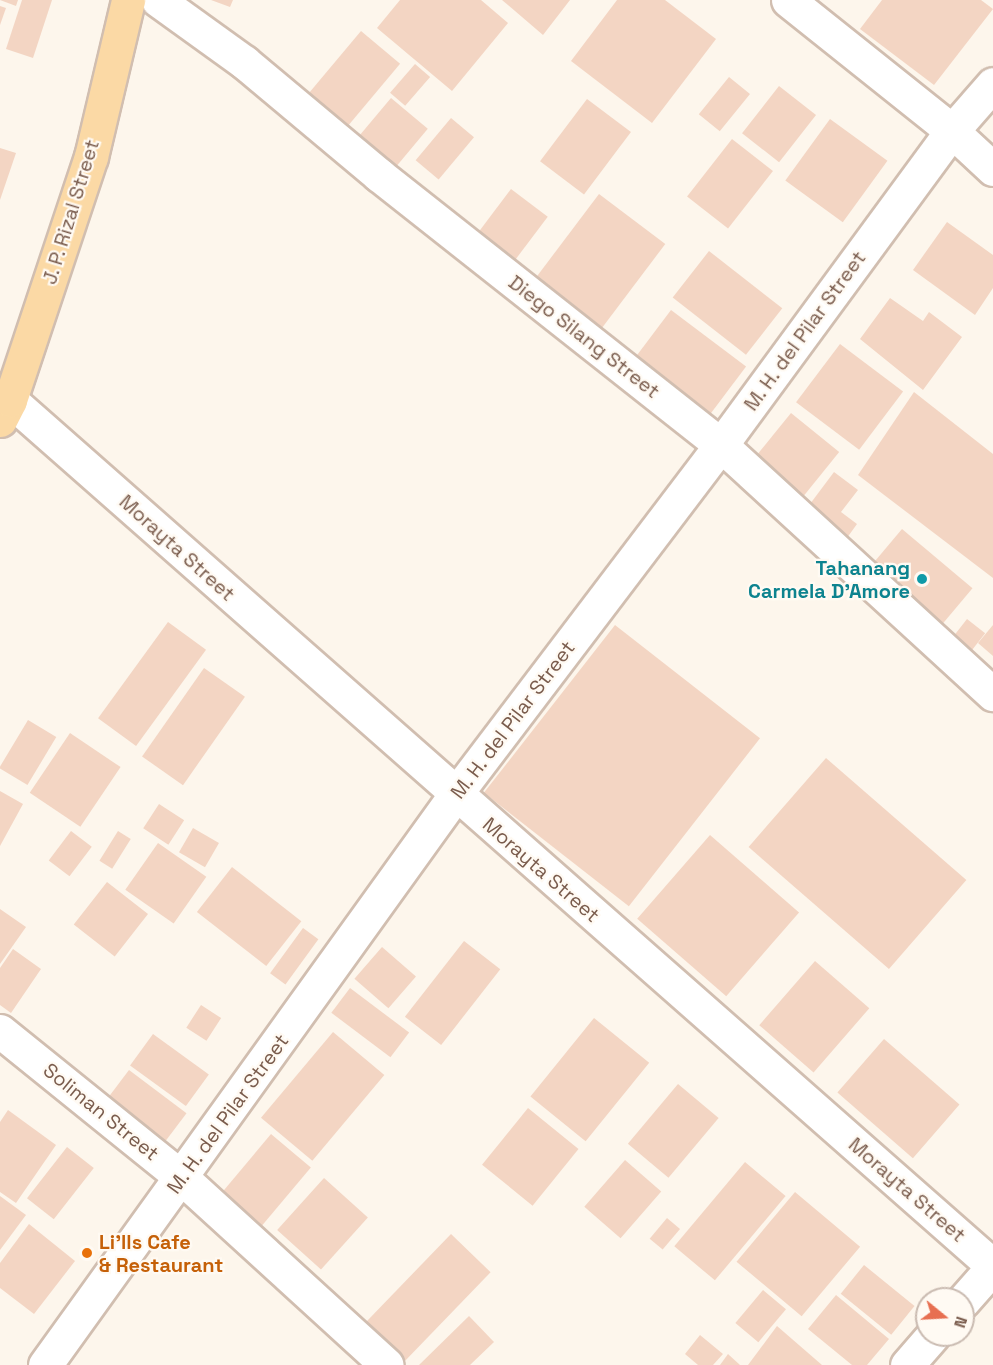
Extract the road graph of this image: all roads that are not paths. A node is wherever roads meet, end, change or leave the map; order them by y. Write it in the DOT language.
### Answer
graph roads {
  1 [pos="128,0"];
  2 [pos="158,0"];
  3 [pos="788,0"];
  4 [pos="993,84"];
  5 [pos="952,131"];
  6 [pos="993,169"];
  7 [pos="5,410"];
  8 [pos="721,445"];
  9 [pos="993,694"];
  10 [pos="455,795"];
  11 [pos="0,1031"];
  12 [pos="182,1178"];
  13 [pos="993,1267"];
  14 [pos="975,1287"];
  15 [pos="923,1347"];
  16 [pos="45,1365"];
  17 [pos="387,1365"];
  18 [pos="907,1365"];
  1 -- 7 [label="main road, J. P. Rizal Street"];
  2 -- 8 [label="street, Diego Silang Street"];
  3 -- 5 [label="street"];
  4 -- 5 [label="street, M. H. del Pilar Street"];
  5 -- 6 [label="street"];
  5 -- 8 [label="street, M. H. del Pilar Street"];
  7 -- 10 [label="street, Morayta Street"];
  8 -- 9 [label="street, Diego Silang Street"];
  8 -- 10 [label="street, M. H. del Pilar Street"];
  10 -- 12 [label="street, M. H. del Pilar Street"];
  10 -- 13 [label="street, Morayta Street"];
  11 -- 12 [label="street, Soliman Street"];
  12 -- 16 [label="street, M. H. del Pilar Street"];
  12 -- 17 [label="street, Soliman Street"];
  13 -- 14 [label="street"];
  15 -- 18 [label="street"];
}
